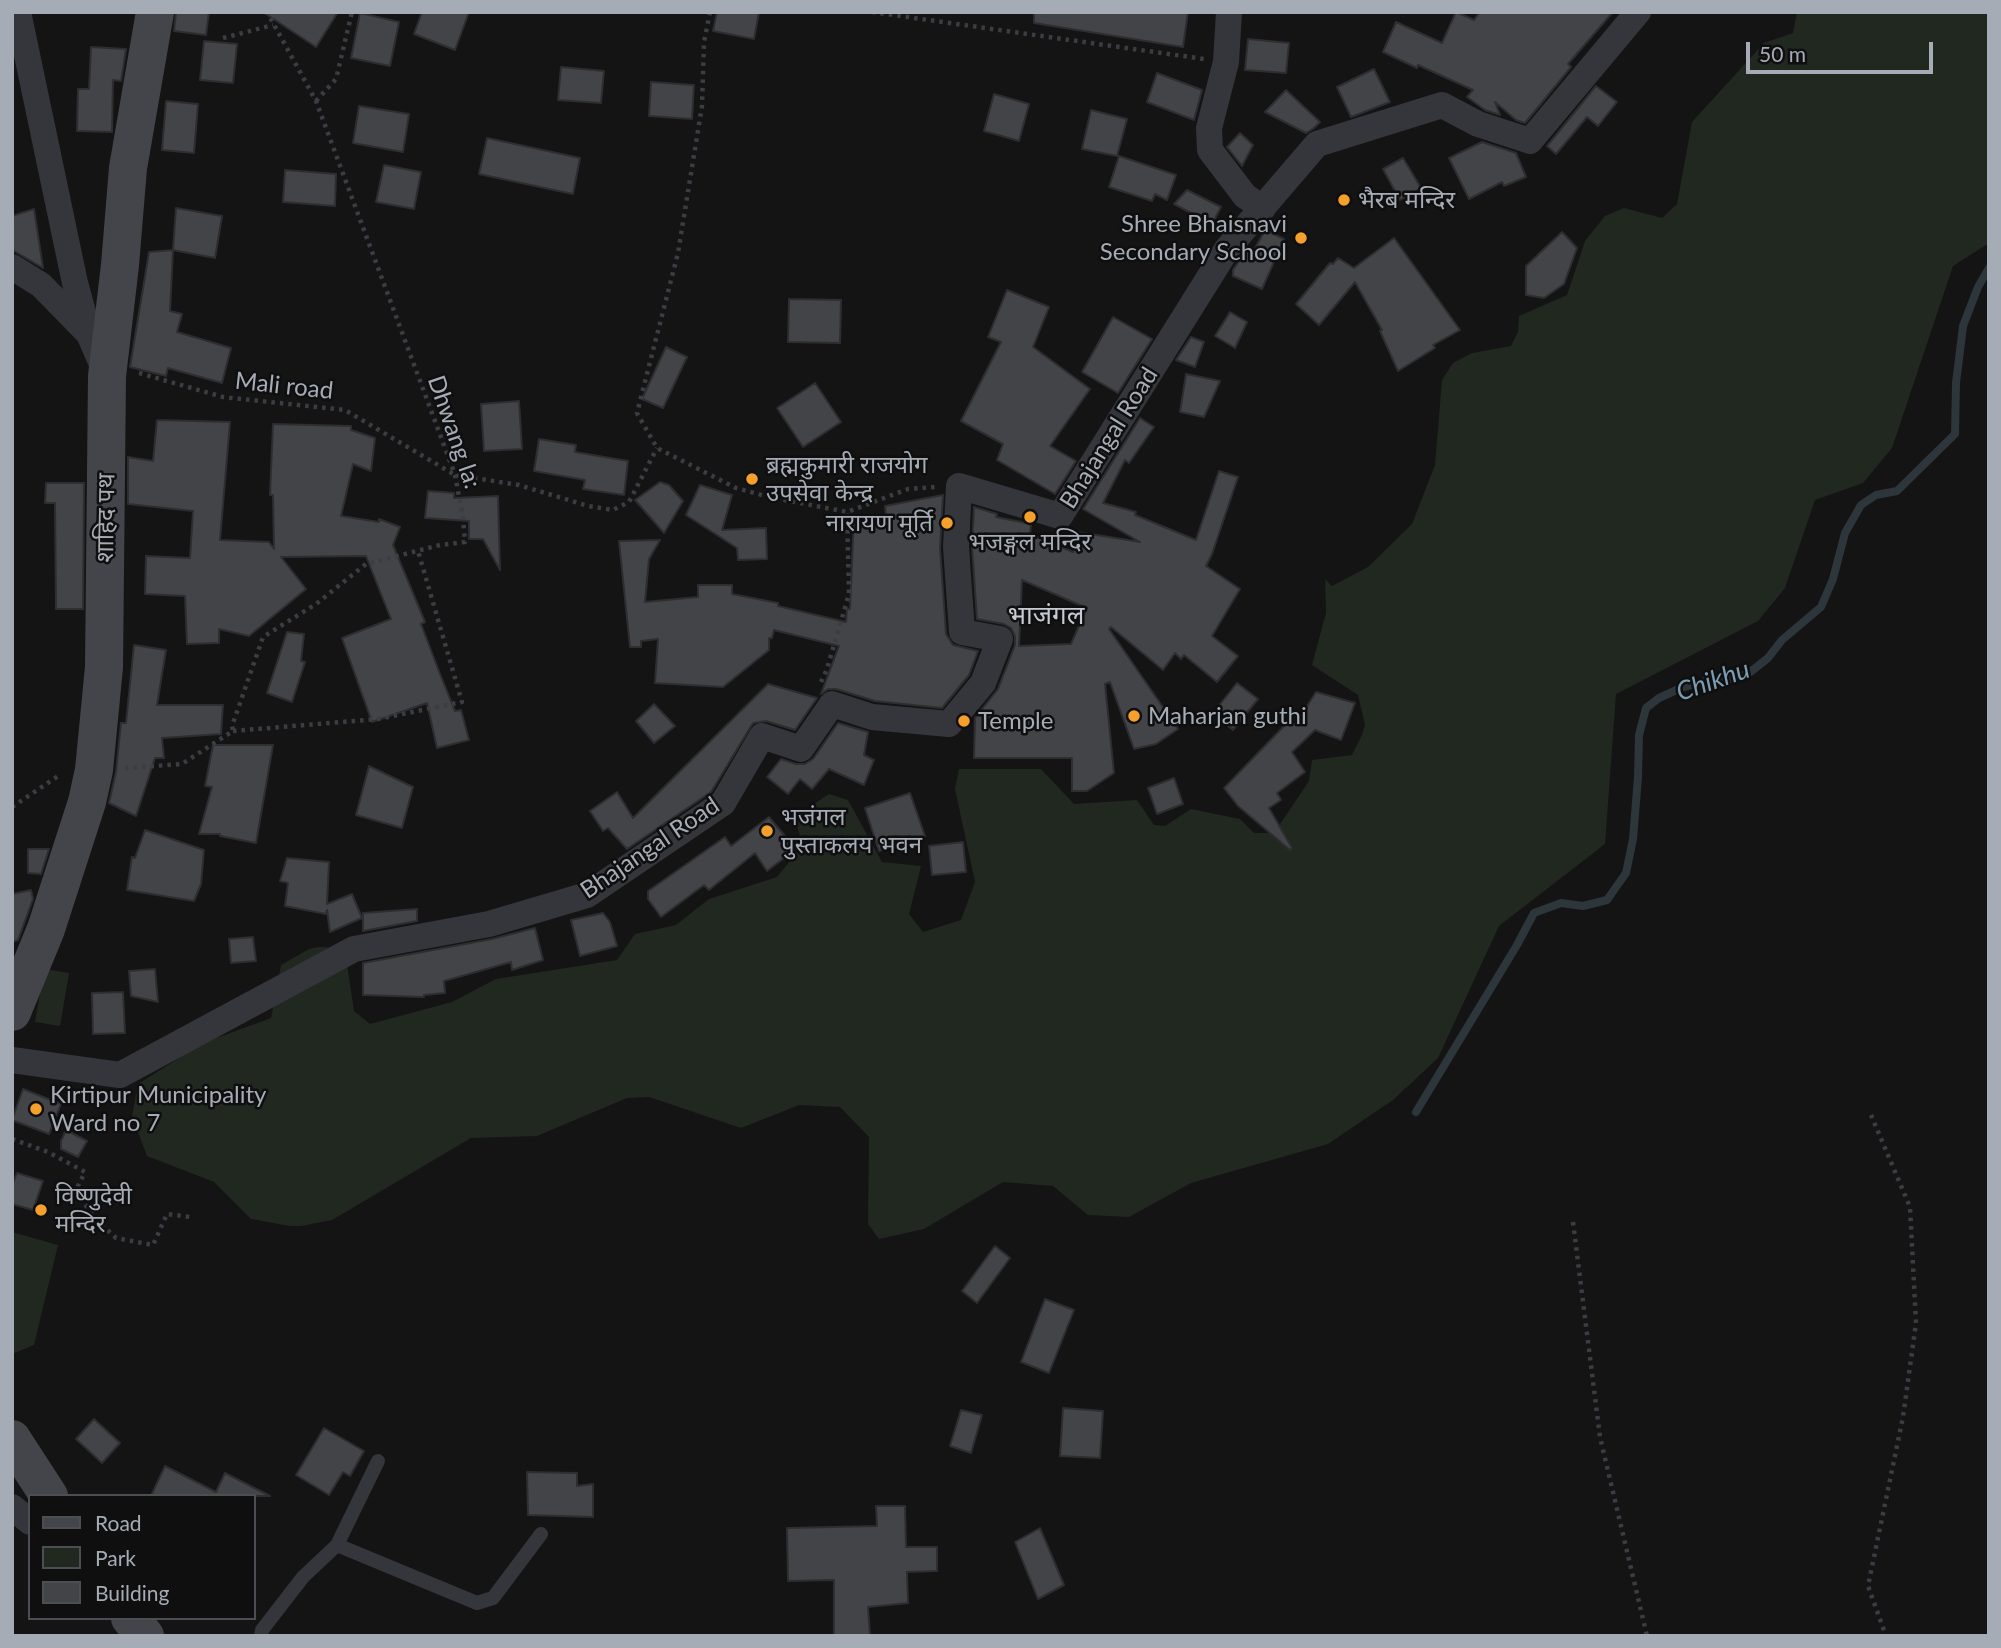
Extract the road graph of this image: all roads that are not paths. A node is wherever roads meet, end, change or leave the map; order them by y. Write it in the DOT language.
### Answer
graph roads {
  1 [pos="18,12"];
  2 [pos="155,12"];
  3 [pos="1229,12"];
  4 [pos="1638,12"];
  5 [pos="1263,208"];
  6 [pos="12,267"];
  7 [pos="102,356"];
  8 [pos="12,1012"];
  9 [pos="12,1060"];
  10 [pos="12,1439"];
  11 [pos="378,1461"];
  12 [pos="48,1494"];
  13 [pos="12,1507"];
  14 [pos="28,1520"];
  15 [pos="541,1534"];
  16 [pos="337,1545"];
  17 [pos="133,1620"];
  18 [pos="145,1636"];
  19 [pos="261,1636"];
  1 -- 7 [label="street"];
  2 -- 7 [label="street, शाहिद पथ"];
  3 -- 5 [label="street"];
  4 -- 5 [label="street, Bhajangal Road"];
  5 -- 9 [label="street, Bhajangal Road"];
  6 -- 7 [label="street"];
  7 -- 8 [label="street, शाहिद पथ"];
  10 -- 12 [label="street"];
  11 -- 16 [label="lane"];
  13 -- 14 [label="street"];
  15 -- 16 [label="lane"];
  16 -- 19 [label="lane"];
  17 -- 18 [label="street"];
}
